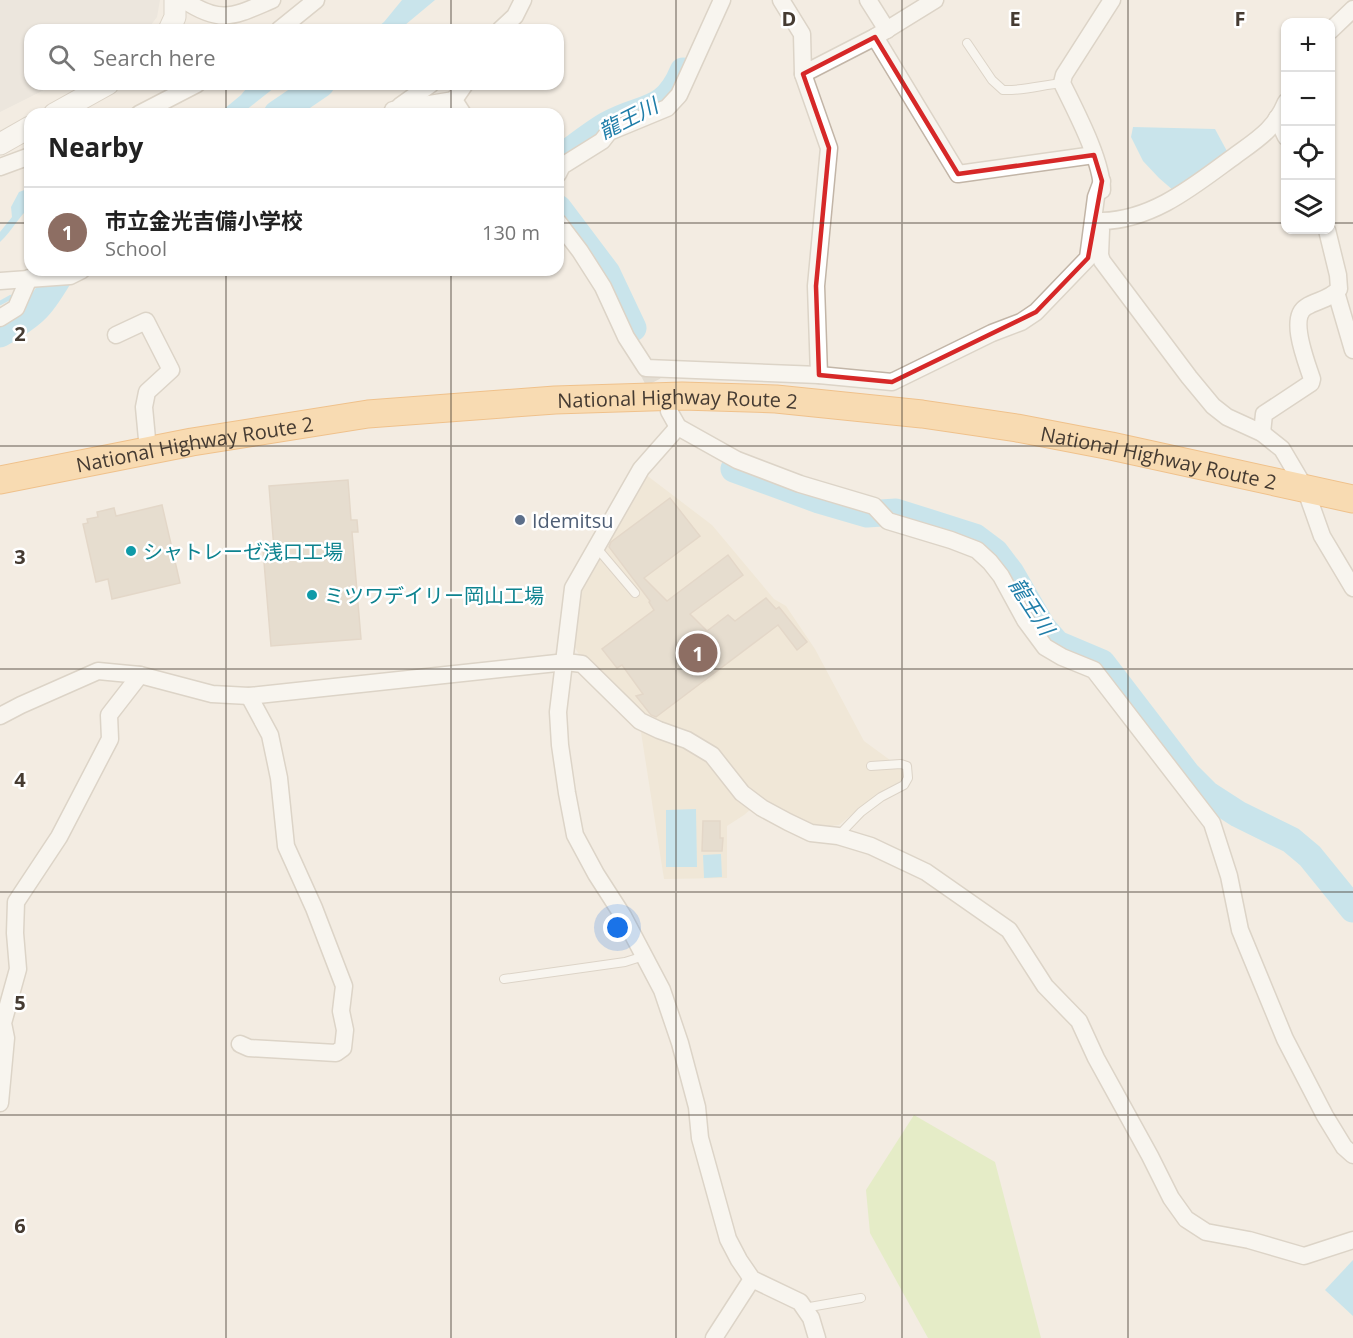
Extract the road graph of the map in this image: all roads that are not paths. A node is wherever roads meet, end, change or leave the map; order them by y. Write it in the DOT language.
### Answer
graph roads {
  1 [pos="175,0"];
  2 [pos="184,0"];
  3 [pos="272,0"];
  4 [pos="316,0"];
  5 [pos="523,0"];
  6 [pos="722,0"];
  7 [pos="781,0"];
  8 [pos="868,0"];
  9 [pos="935,0"];
  10 [pos="1112,0"];
  11 [pos="1353,9"];
  12 [pos="172,24"];
  13 [pos="286,24"];
  14 [pos="506,24"];
  15 [pos="1335,26"];
  16 [pos="881,33"];
  17 [pos="967,43"];
  18 [pos="803,74"];
  19 [pos="1062,83"];
  20 [pos="97,90"];
  21 [pos="185,90"];
  22 [pos="422,90"];
  23 [pos="463,90"];
  24 [pos="458,107"];
  25 [pos="65,108"];
  26 [pos="151,108"];
  27 [pos="396,108"];
  28 [pos="1281,110"];
  29 [pos="1277,117"];
  30 [pos="1281,126"];
  31 [pos="24,130"];
  32 [pos="0,144"];
  33 [pos="1094,155"];
  34 [pos="24,158"];
  35 [pos="564,165"];
  36 [pos="0,166"];
  37 [pos="1102,181"];
  38 [pos="1102,221"];
  39 [pos="564,230"];
  40 [pos="1328,234"];
  41 [pos="53,276"];
  42 [pos="37,278"];
  43 [pos="0,281"];
  44 [pos="1336,292"];
  45 [pos="0,318"];
  46 [pos="116,335"];
  47 [pos="1353,350"];
  48 [pos="819,375"];
  49 [pos="669,411"];
  50 [pos="678,427"];
  51 [pos="1262,433"];
  52 [pos="148,450"];
  53 [pos="0,480"];
  54 [pos="1305,488"];
  55 [pos="1353,499"];
  56 [pos="596,547"];
  57 [pos="1353,588"];
  58 [pos="635,593"];
  59 [pos="566,662"];
  60 [pos="140,675"];
  61 [pos="249,696"];
  62 [pos="0,716"];
  63 [pos="871,766"];
  64 [pos="838,836"];
  65 [pos="644,956"];
  66 [pos="504,980"];
  67 [pos="1,1022"];
  68 [pos="240,1044"];
  69 [pos="0,1103"];
  70 [pos="1353,1155"];
  71 [pos="1353,1240"];
  72 [pos="752,1279"];
  73 [pos="861,1298"];
  74 [pos="804,1308"];
  75 [pos="714,1338"];
  76 [pos="817,1338"];
  1 -- 12 [label="street"];
  2 -- 3 [label="street"];
  4 -- 13 [label="street"];
  5 -- 14 [label="street"];
  6 -- 35 [label="street"];
  7 -- 18 [label="street"];
  8 -- 16 [label="street"];
  9 -- 16 [label="street"];
  10 -- 19 [label="street"];
  11 -- 15 [label="street"];
  16 -- 18 [label="street"];
  16 -- 33 [label="street"];
  17 -- 19 [label="lane"];
  18 -- 48 [label="street"];
  19 -- 33 [label="street"];
  20 -- 25 [label="street"];
  21 -- 26 [label="street"];
  22 -- 27 [label="street"];
  23 -- 24 [label="street"];
  28 -- 29 [label="street"];
  29 -- 30 [label="street"];
  29 -- 38 [label="street"];
  31 -- 32 [label="street"];
  33 -- 37 [label="street"];
  34 -- 36 [label="street"];
  37 -- 38 [label="street"];
  37 -- 48 [label="street"];
  38 -- 51 [label="street"];
  39 -- 48 [label="street"];
  40 -- 44 [label="street"];
  41 -- 42 [label="street"];
  42 -- 43 [label="street"];
  42 -- 45 [label="street"];
  44 -- 47 [label="street"];
  44 -- 51 [label="street"];
  46 -- 52 [label="street"];
  49 -- 50 [label="street"];
  50 -- 56 [label="street"];
  50 -- 70 [label="street"];
  51 -- 54 [label="street"];
  52 -- 53 [label="highway, National Highway Route 2"];
  52 -- 54 [label="highway, National Highway Route 2"];
  54 -- 55 [label="highway, National Highway Route 2"];
  54 -- 57 [label="street"];
  56 -- 58 [label="lane"];
  56 -- 59 [label="street"];
  59 -- 61 [label="street"];
  59 -- 64 [label="street"];
  59 -- 65 [label="street"];
  60 -- 61 [label="street"];
  60 -- 62 [label="street"];
  60 -- 67 [label="street"];
  61 -- 68 [label="street"];
  63 -- 64 [label="lane"];
  64 -- 71 [label="street"];
  65 -- 66 [label="lane"];
  65 -- 72 [label="street"];
  67 -- 69 [label="street"];
  72 -- 74 [label="street"];
  72 -- 75 [label="street"];
  73 -- 74 [label="lane"];
  74 -- 76 [label="street"];
}
